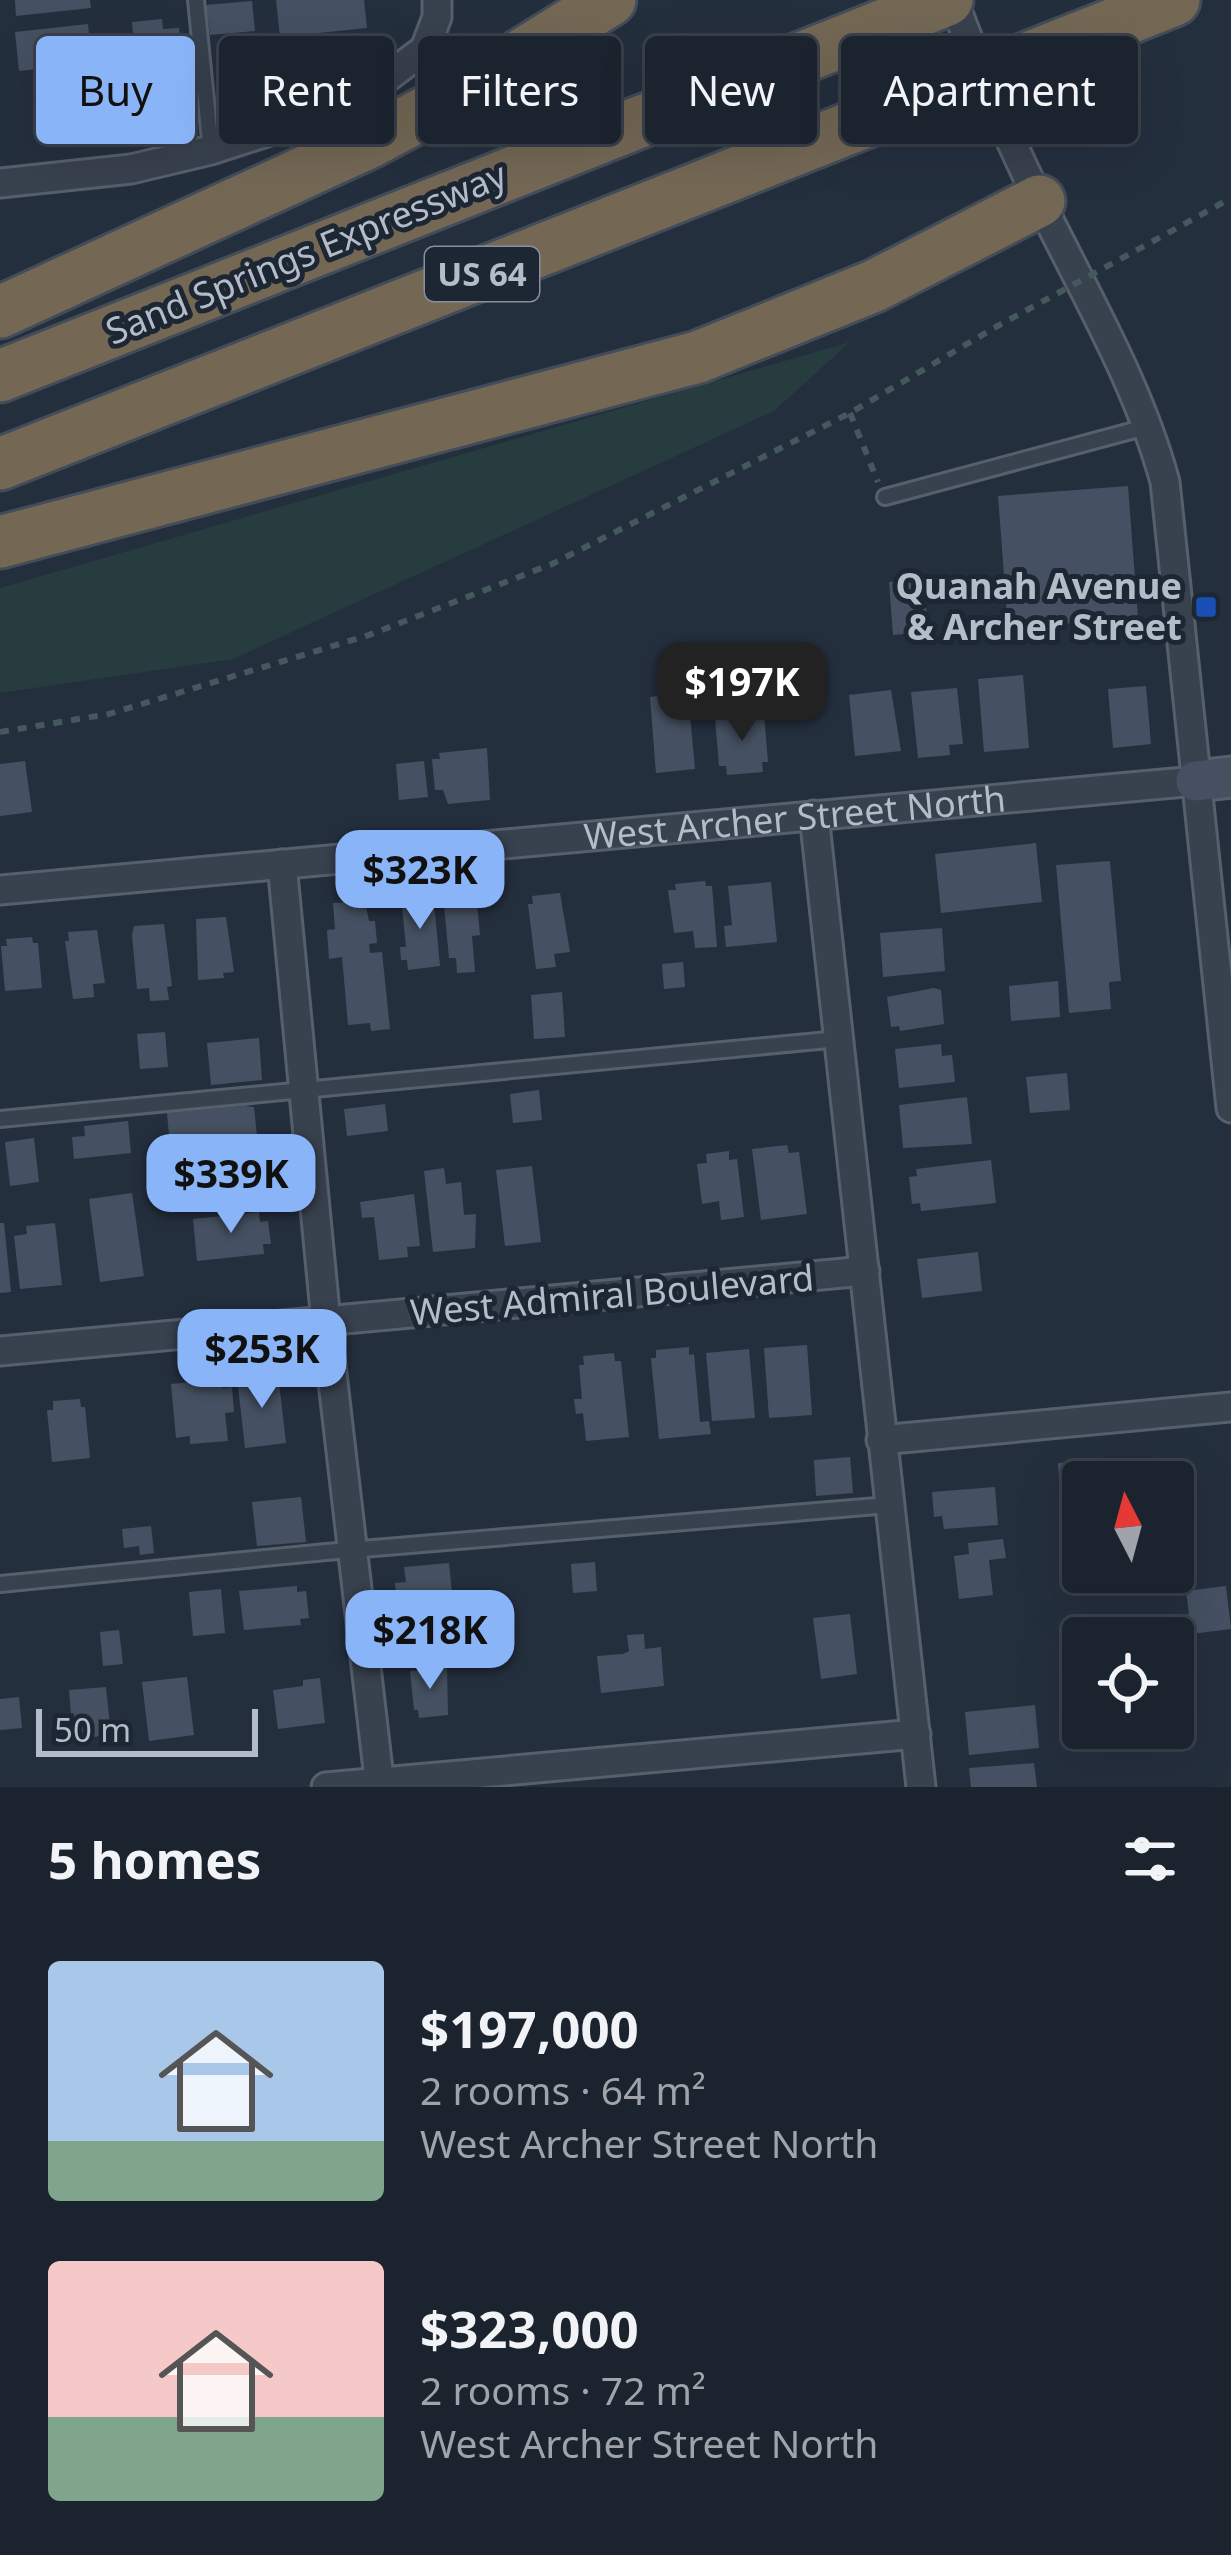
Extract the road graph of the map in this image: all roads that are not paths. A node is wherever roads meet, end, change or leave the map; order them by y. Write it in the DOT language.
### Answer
graph roads {
  1 [pos="196,0"];
  2 [pos="437,0"];
  3 [pos="610,0"];
  4 [pos="950,0"];
  5 [pos="1174,0"];
  6 [pos="211,150"];
  7 [pos="0,183"];
  8 [pos="1039,201"];
  9 [pos="0,313"];
  10 [pos="0,376"];
  11 [pos="1150,426"];
  12 [pos="0,464"];
  13 [pos="885,497"];
  14 [pos="0,542"];
  15 [pos="1214,779"];
  16 [pos="814,815"];
  17 [pos="282,864"];
  18 [pos="0,890"];
  19 [pos="839,1039"];
  20 [pos="303,1091"];
  21 [pos="1231,1108"];
  22 [pos="0,1118"];
  23 [pos="865,1271"];
  24 [pos="326,1322"];
  25 [pos="0,1351"];
  26 [pos="1231,1407"];
  27 [pos="881,1440"];
  28 [pos="889,1504"];
  29 [pos="353,1550"];
  30 [pos="0,1584"];
  31 [pos="916,1734"];
  32 [pos="380,1785"];
  33 [pos="326,1787"];
  34 [pos="921,1787"];
  1 -- 6 [label="lane"];
  2 -- 6 [label="street"];
  3 -- 9 [label="highway"];
  4 -- 8 [label="street"];
  4 -- 10 [label="highway, Sand Springs Expressway / US 64"];
  5 -- 12 [label="highway, US 64, bridge"];
  6 -- 7 [label="street"];
  8 -- 11 [label="street"];
  8 -- 14 [label="highway"];
  11 -- 13 [label="lane"];
  11 -- 15 [label="street"];
  15 -- 16 [label="street, West Archer Street North"];
  15 -- 21 [label="street"];
  16 -- 17 [label="street, West Archer Street North"];
  16 -- 19 [label="street"];
  17 -- 18 [label="street, West Archer Street North"];
  17 -- 20 [label="street"];
  19 -- 20 [label="lane"];
  19 -- 23 [label="street"];
  20 -- 22 [label="lane"];
  20 -- 24 [label="street"];
  23 -- 24 [label="street, West Admiral Boulevard"];
  23 -- 27 [label="street"];
  24 -- 25 [label="street, West Admiral Boulevard"];
  24 -- 29 [label="street"];
  26 -- 27 [label="street"];
  27 -- 28 [label="street"];
  28 -- 29 [label="lane"];
  28 -- 31 [label="street"];
  29 -- 30 [label="lane"];
  29 -- 32 [label="street"];
  31 -- 32 [label="street"];
  31 -- 34 [label="street"];
  32 -- 33 [label="street"];
}
